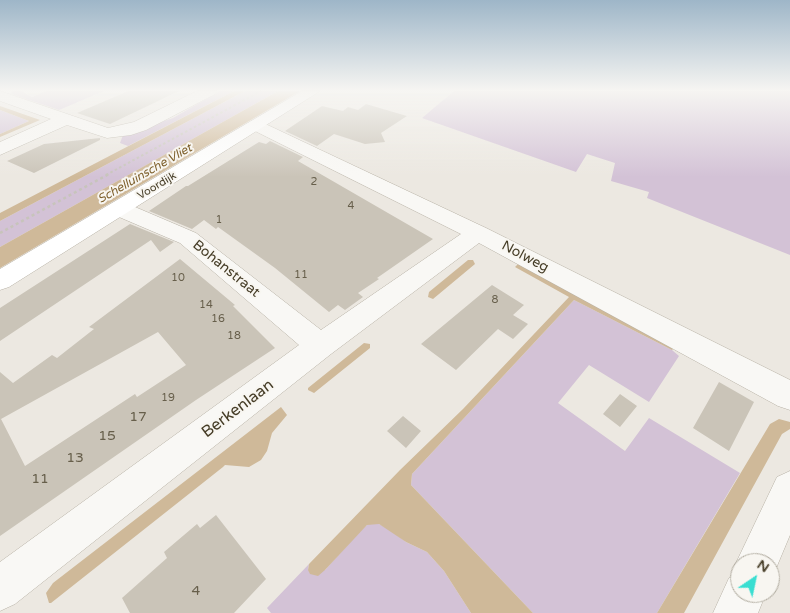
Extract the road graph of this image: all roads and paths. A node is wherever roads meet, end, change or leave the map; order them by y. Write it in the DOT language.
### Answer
graph roads {
  1 [pos="66,120"];
  2 [pos="153,120"];
  3 [pos="208,120"];
  4 [pos="266,120"];
  5 [pos="257,125"];
  6 [pos="0,148"];
  7 [pos="120,209"];
  8 [pos="478,232"];
  9 [pos="0,233"];
  10 [pos="0,281"];
  11 [pos="320,346"];
  12 [pos="790,396"];
  13 [pos="790,490"];
  14 [pos="762,553"];
  15 [pos="0,589"];
  1 -- 2 [label="street"];
  1 -- 6 [label="street"];
  3 -- 9 [label="path"];
  4 -- 5 [label="street, Voordijk"];
  5 -- 7 [label="street, Voordijk"];
  5 -- 8 [label="street, Nolweg"];
  7 -- 10 [label="street, Voordijk"];
  7 -- 11 [label="street, Bohanstraat"];
  8 -- 11 [label="street, Berkenlaan"];
  8 -- 12 [label="street, Nolweg"];
  11 -- 15 [label="street, Berkenlaan"];
  13 -- 14 [label="street"];
}
